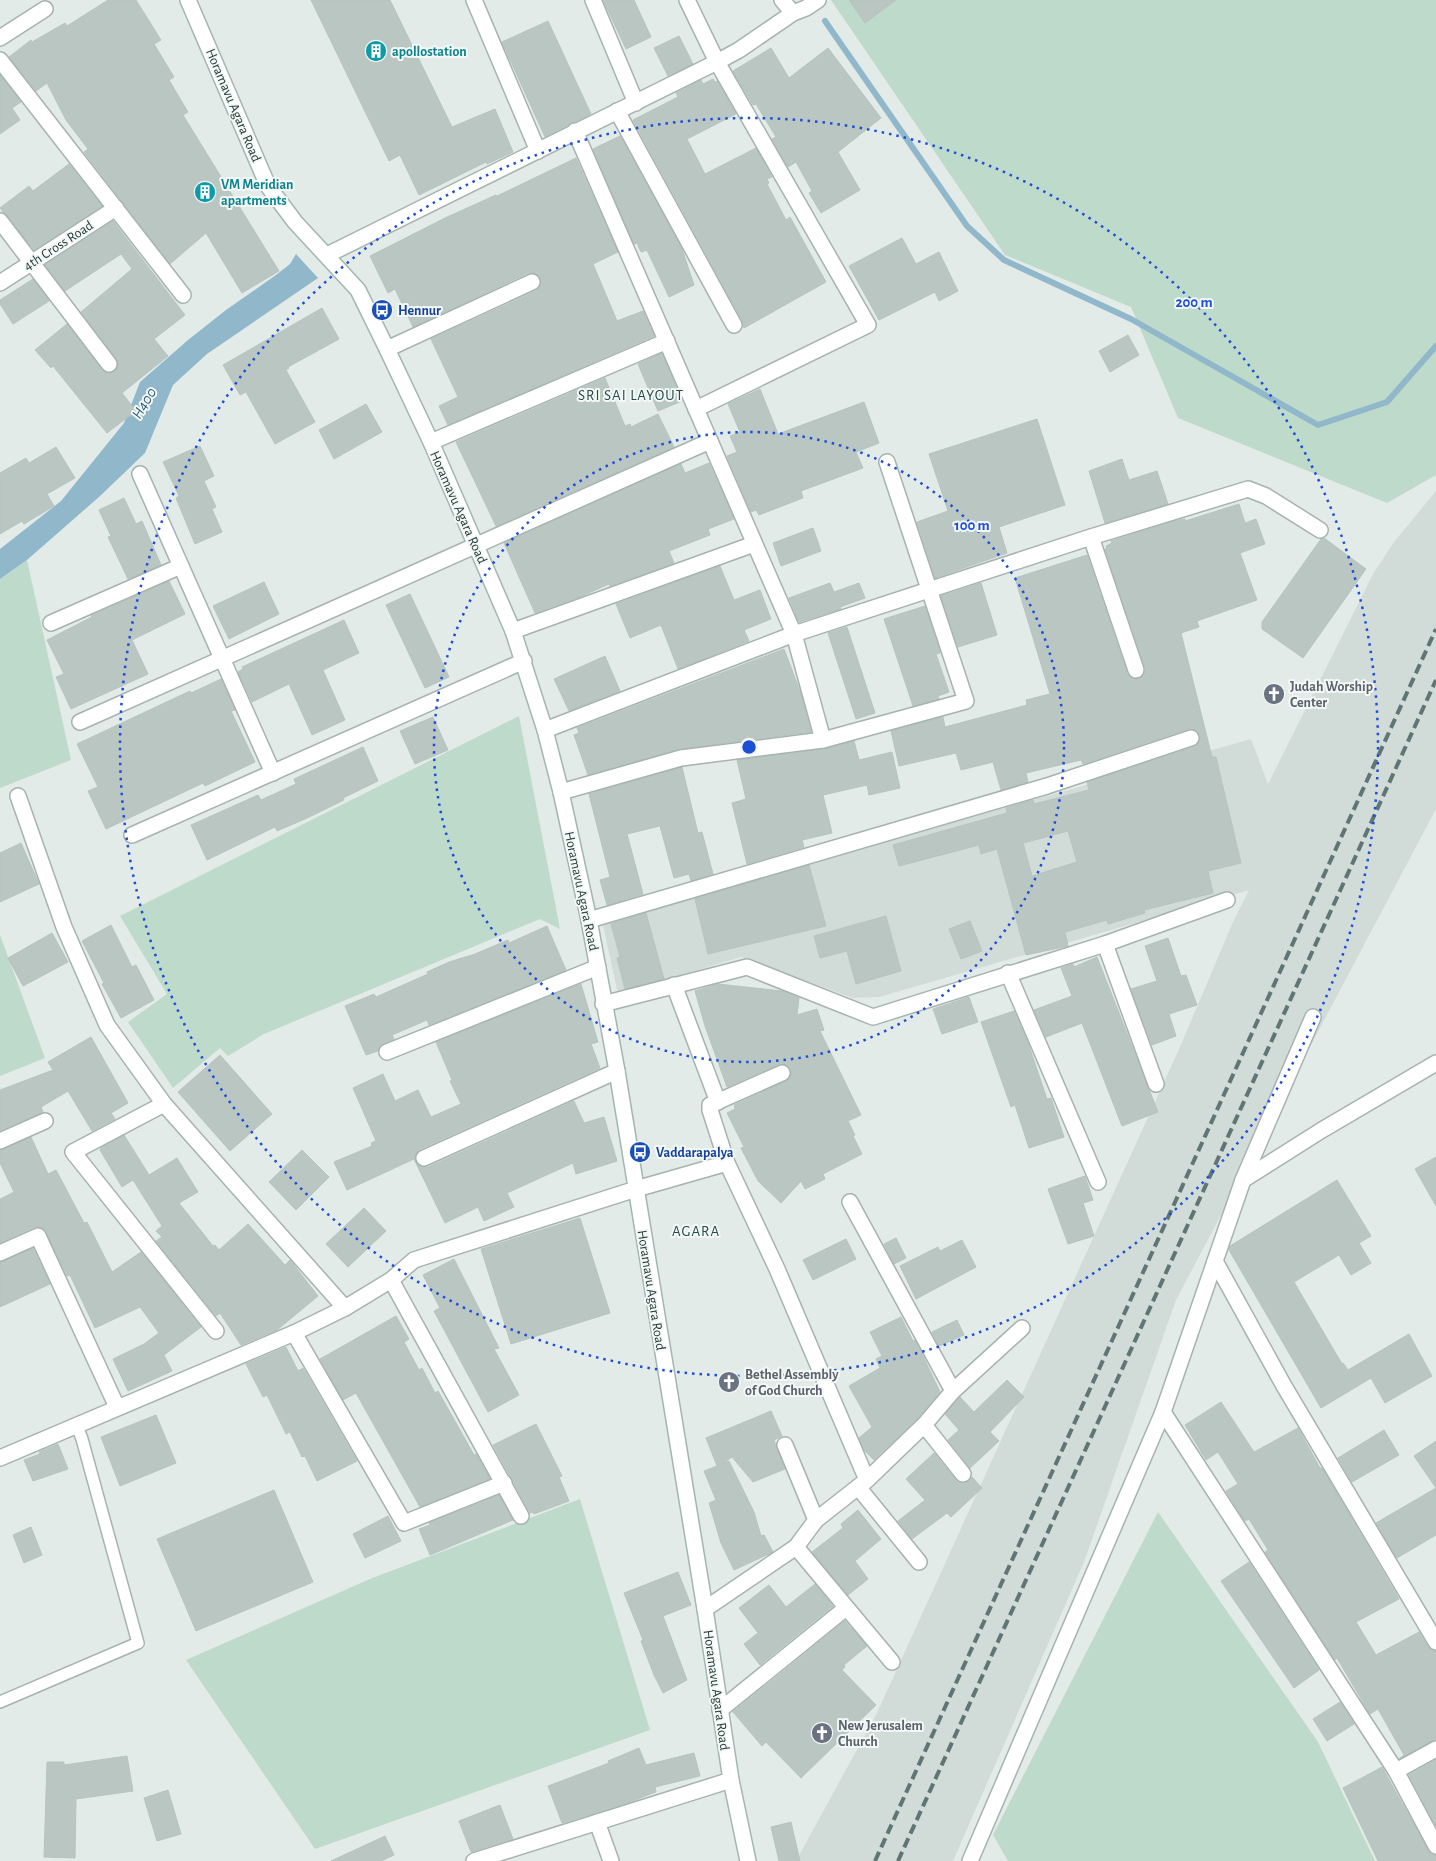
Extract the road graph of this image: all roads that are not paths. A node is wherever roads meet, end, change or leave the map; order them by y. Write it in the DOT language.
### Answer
graph roads {
  1 [pos="188,0"];
  2 [pos="474,0"];
  3 [pos="593,0"];
  4 [pos="688,0"];
  5 [pos="782,0"];
  6 [pos="818,0"];
  7 [pos="46,9"];
  8 [pos="793,13"];
  9 [pos="0,38"];
  10 [pos="0,60"];
  11 [pos="717,62"];
  12 [pos="636,103"];
  13 [pos="617,111"];
  14 [pos="576,132"];
  15 [pos="538,151"];
  16 [pos="116,208"];
  17 [pos="0,221"];
  18 [pos="327,255"];
  19 [pos="32,262"];
  20 [pos="532,282"];
  21 [pos="0,283"];
  22 [pos="183,295"];
  23 [pos="734,325"];
  24 [pos="668,341"];
  25 [pos="387,350"];
  26 [pos="109,364"];
  27 [pos="696,410"];
  28 [pos="710,441"];
  29 [pos="431,442"];
  30 [pos="887,462"];
  31 [pos="140,474"];
  32 [pos="1320,530"];
  33 [pos="1091,537"];
  34 [pos="754,544"];
  35 [pos="476,546"];
  36 [pos="181,566"];
  37 [pos="929,591"];
  38 [pos="52,623"];
  39 [pos="513,631"];
  40 [pos="794,634"];
  41 [pos="222,659"];
  42 [pos="524,661"];
  43 [pos="1136,670"];
  44 [pos="80,722"];
  45 [pos="545,730"];
  46 [pos="1190,738"];
  47 [pos="823,740"];
  48 [pos="273,773"];
  49 [pos="561,792"];
  50 [pos="18,796"];
  51 [pos="132,835"];
  52 [pos="1227,900"];
  53 [pos="588,920"];
  54 [pos="1105,944"];
  55 [pos="598,967"];
  56 [pos="1008,973"];
  57 [pos="674,985"];
  58 [pos="603,1004"];
  59 [pos="1313,1017"];
  60 [pos="388,1052"];
  61 [pos="1436,1063"];
  62 [pos="617,1071"];
  63 [pos="782,1073"];
  64 [pos="1156,1084"];
  65 [pos="718,1102"];
  66 [pos="164,1104"];
  67 [pos="45,1121"];
  68 [pos="0,1141"];
  69 [pos="424,1158"];
  70 [pos="727,1163"];
  71 [pos="1243,1180"];
  72 [pos="1098,1182"];
  73 [pos="636,1188"];
  74 [pos="850,1202"];
  75 [pos="0,1252"];
  76 [pos="1215,1261"];
  77 [pos="391,1280"];
  78 [pos="345,1308"];
  79 [pos="1022,1328"];
  80 [pos="216,1331"];
  81 [pos="294,1333"];
  82 [pos="953,1392"];
  83 [pos="117,1407"];
  84 [pos="1164,1412"];
  85 [pos="77,1426"];
  86 [pos="924,1426"];
  87 [pos="785,1445"];
  88 [pos="0,1458"];
  89 [pos="963,1474"];
  90 [pos="504,1483"];
  91 [pos="862,1484"];
  92 [pos="521,1516"];
  93 [pos="816,1520"];
  94 [pos="796,1547"];
  95 [pos="919,1562"];
  96 [pos="846,1608"];
  97 [pos="705,1610"];
  98 [pos="1436,1642"];
  99 [pos="892,1662"];
  100 [pos="0,1702"];
  101 [pos="720,1710"];
  102 [pos="1436,1749"];
  103 [pos="1396,1771"];
  104 [pos="731,1780"];
  105 [pos="597,1822"];
  106 [pos="1436,1846"];
  107 [pos="504,1856"];
  108 [pos="474,1861"];
  109 [pos="611,1861"];
  110 [pos="748,1861"];
  111 [pos="970,1861"];
  1 -- 18 [label="street, Horamavu Agara Road"];
  2 -- 15 [label="street"];
  3 -- 12 [label="street"];
  4 -- 11 [label="street"];
  5 -- 8 [label="street"];
  6 -- 8 [label="street"];
  7 -- 9 [label="street"];
  8 -- 11 [label="street"];
  10 -- 16 [label="street"];
  11 -- 12 [label="street"];
  11 -- 27 [label="street"];
  12 -- 13 [label="street"];
  13 -- 14 [label="street"];
  13 -- 23 [label="street"];
  14 -- 15 [label="street"];
  14 -- 24 [label="street"];
  15 -- 18 [label="street"];
  16 -- 19 [label="street, 4th Cross Road"];
  16 -- 22 [label="street"];
  17 -- 19 [label="street"];
  18 -- 25 [label="street, Horamavu Agara Road"];
  19 -- 21 [label="street, 4th Cross Road"];
  19 -- 26 [label="street"];
  20 -- 25 [label="street"];
  24 -- 27 [label="street"];
  24 -- 29 [label="street"];
  25 -- 29 [label="street, Horamavu Agara Road"];
  27 -- 28 [label="street"];
  28 -- 34 [label="street"];
  28 -- 35 [label="street"];
  29 -- 35 [label="street, Horamavu Agara Road"];
  30 -- 37 [label="street"];
  31 -- 36 [label="street"];
  32 -- 33 [label="street"];
  33 -- 37 [label="street"];
  33 -- 43 [label="street"];
  34 -- 39 [label="street"];
  34 -- 40 [label="street"];
  35 -- 39 [label="street, Horamavu Agara Road"];
  35 -- 41 [label="street"];
  36 -- 38 [label="street"];
  36 -- 41 [label="street"];
  37 -- 40 [label="street"];
  37 -- 47 [label="street"];
  39 -- 42 [label="street, Horamavu Agara Road"];
  40 -- 45 [label="street"];
  40 -- 47 [label="street"];
  41 -- 44 [label="street"];
  41 -- 48 [label="street"];
  42 -- 45 [label="street, Horamavu Agara Road"];
  42 -- 48 [label="street"];
  45 -- 49 [label="street, Horamavu Agara Road"];
  46 -- 53 [label="street"];
  47 -- 49 [label="street"];
  48 -- 51 [label="street"];
  49 -- 53 [label="street, Horamavu Agara Road"];
  50 -- 66 [label="street"];
  52 -- 54 [label="street"];
  53 -- 55 [label="street, Horamavu Agara Road"];
  54 -- 56 [label="street"];
  54 -- 64 [label="street"];
  55 -- 58 [label="street, Horamavu Agara Road"];
  55 -- 60 [label="street"];
  56 -- 57 [label="street"];
  56 -- 72 [label="street"];
  57 -- 58 [label="street"];
  57 -- 65 [label="street"];
  58 -- 62 [label="street, Horamavu Agara Road"];
  59 -- 71 [label="street"];
  61 -- 71 [label="street"];
  62 -- 69 [label="street"];
  62 -- 73 [label="street, Horamavu Agara Road"];
  63 -- 65 [label="street"];
  65 -- 70 [label="street"];
  66 -- 78 [label="street"];
  66 -- 80 [label="street"];
  67 -- 68 [label="street"];
  70 -- 73 [label="street"];
  70 -- 91 [label="street"];
  71 -- 76 [label="street"];
  73 -- 77 [label="street"];
  73 -- 97 [label="street, Horamavu Agara Road"];
  74 -- 82 [label="street"];
  75 -- 83 [label="street"];
  76 -- 84 [label="street"];
  76 -- 98 [label="street"];
  77 -- 78 [label="street"];
  77 -- 90 [label="street"];
  78 -- 81 [label="street"];
  79 -- 82 [label="street"];
  81 -- 83 [label="street"];
  81 -- 90 [label="street"];
  82 -- 86 [label="street"];
  83 -- 85 [label="street"];
  84 -- 103 [label="street"];
  84 -- 111 [label="street"];
  85 -- 88 [label="street"];
  85 -- 100 [label="lane"];
  86 -- 89 [label="street"];
  86 -- 91 [label="street"];
  87 -- 93 [label="street"];
  90 -- 92 [label="street"];
  91 -- 93 [label="street"];
  91 -- 95 [label="street"];
  93 -- 94 [label="street"];
  94 -- 96 [label="street"];
  94 -- 97 [label="street"];
  96 -- 99 [label="street"];
  96 -- 101 [label="street"];
  97 -- 101 [label="street, Horamavu Agara Road"];
  101 -- 104 [label="street, Horamavu Agara Road"];
  102 -- 103 [label="street"];
  103 -- 106 [label="street"];
  104 -- 105 [label="street"];
  104 -- 110 [label="street, Horamavu Agara Road"];
  105 -- 107 [label="street"];
  105 -- 109 [label="street"];
  107 -- 108 [label="street"];
}
